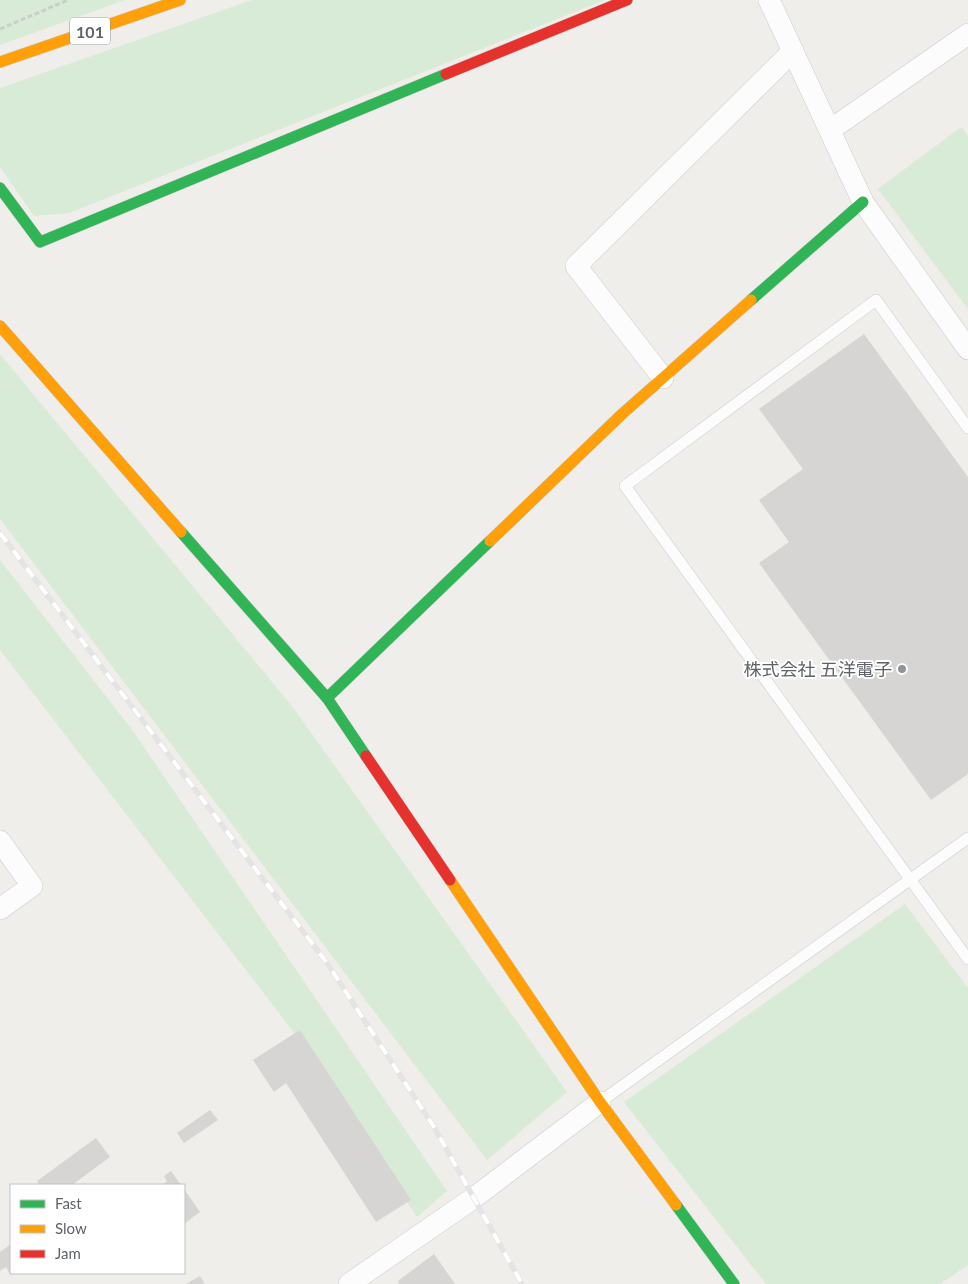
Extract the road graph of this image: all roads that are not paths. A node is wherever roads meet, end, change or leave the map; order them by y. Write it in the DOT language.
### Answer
graph roads {
  1 [pos="180,0"];
  2 [pos="627,0"];
  3 [pos="769,0"];
  4 [pos="968,34"];
  5 [pos="792,51"];
  6 [pos="0,62"];
  7 [pos="830,130"];
  8 [pos="0,188"];
  9 [pos="863,202"];
  10 [pos="0,326"];
  11 [pos="968,349"];
  12 [pos="662,378"];
  13 [pos="968,428"];
  14 [pos="327,698"];
  15 [pos="968,838"];
  16 [pos="0,841"];
  17 [pos="910,879"];
  18 [pos="0,909"];
  19 [pos="968,959"];
  20 [pos="600,1102"];
  21 [pos="349,1284"];
  22 [pos="734,1284"];
  1 -- 6 [label="main road, 101"];
  2 -- 8 [label="main road"];
  3 -- 5 [label="street"];
  4 -- 7 [label="street"];
  5 -- 7 [label="street"];
  5 -- 12 [label="street"];
  7 -- 9 [label="street"];
  9 -- 11 [label="street"];
  9 -- 12 [label="main road"];
  10 -- 14 [label="main road"];
  12 -- 14 [label="main road"];
  13 -- 17 [label="lane"];
  14 -- 20 [label="main road"];
  15 -- 17 [label="lane"];
  16 -- 18 [label="street"];
  17 -- 19 [label="lane"];
  17 -- 20 [label="lane"];
  20 -- 21 [label="street"];
  20 -- 22 [label="main road"];
}
